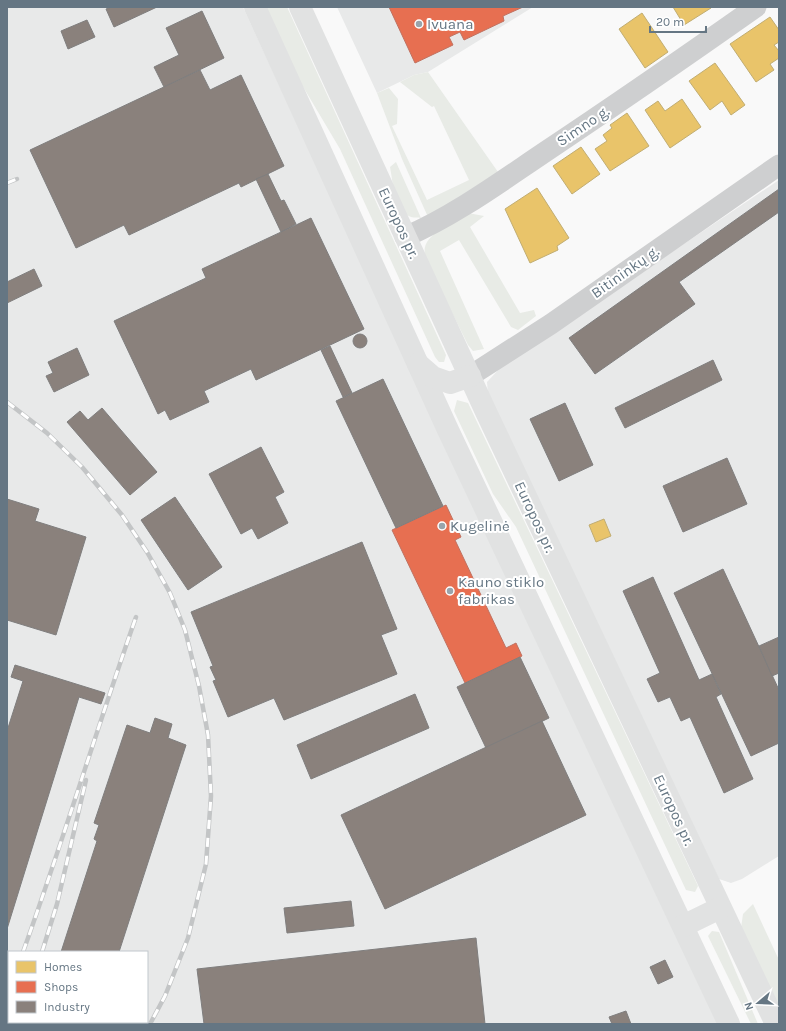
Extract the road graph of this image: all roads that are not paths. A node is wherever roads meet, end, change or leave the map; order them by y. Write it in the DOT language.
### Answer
graph roads {
  1 [pos="255,7"];
  2 [pos="300,7"];
  3 [pos="756,7"];
  4 [pos="779,165"];
  5 [pos="405,237"];
  6 [pos="418,363"];
  7 [pos="470,376"];
  8 [pos="720,908"];
  9 [pos="683,926"];
  10 [pos="729,1024"];
  11 [pos="776,1024"];
  1 -- 6 [label="main road"];
  2 -- 5 [label="main road, Europos pr."];
  3 -- 5 [label="street, Simno g."];
  4 -- 7 [label="street, Bitininkų g."];
  5 -- 7 [label="main road, Europos pr."];
  6 -- 7 [label="main road"];
  6 -- 9 [label="main road"];
  7 -- 8 [label="main road, Europos pr."];
  8 -- 9 [label="main road"];
  8 -- 11 [label="main road, Europos pr."];
  9 -- 10 [label="main road"];
}
